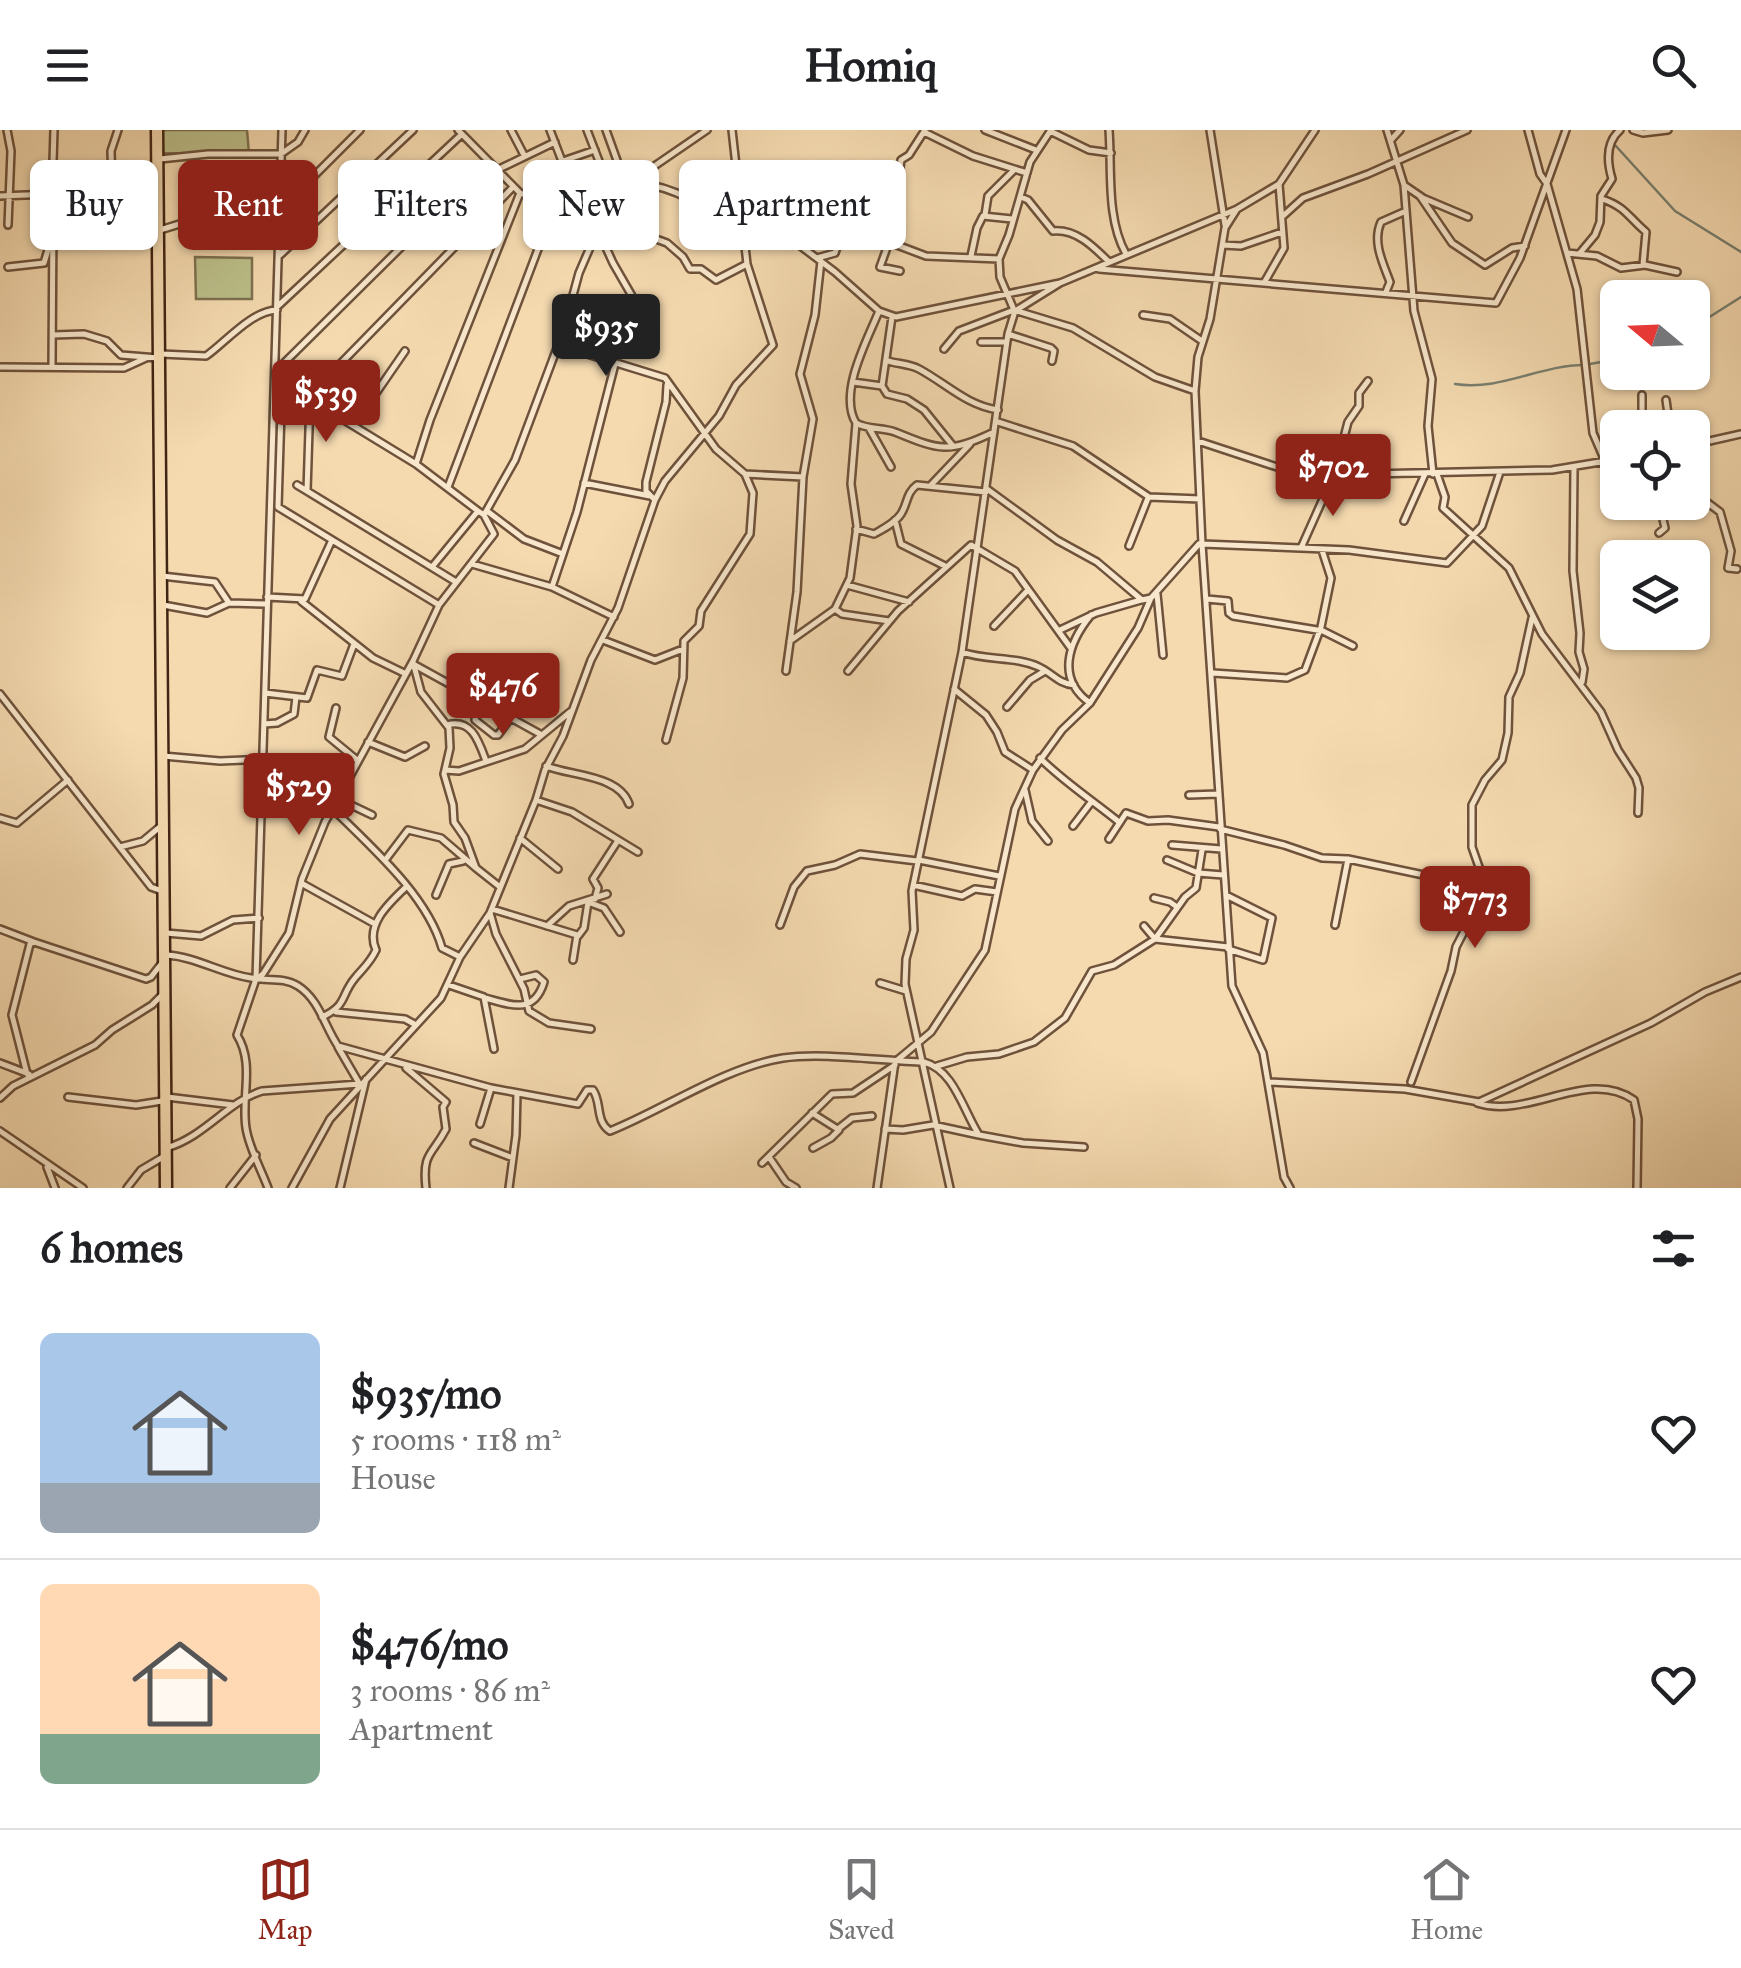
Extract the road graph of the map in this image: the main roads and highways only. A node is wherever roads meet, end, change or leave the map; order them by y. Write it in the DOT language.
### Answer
graph roads {
  1 [pos="157,130"];
  2 [pos="166,1188"];
  1 -- 2 [label="main road"];
}
